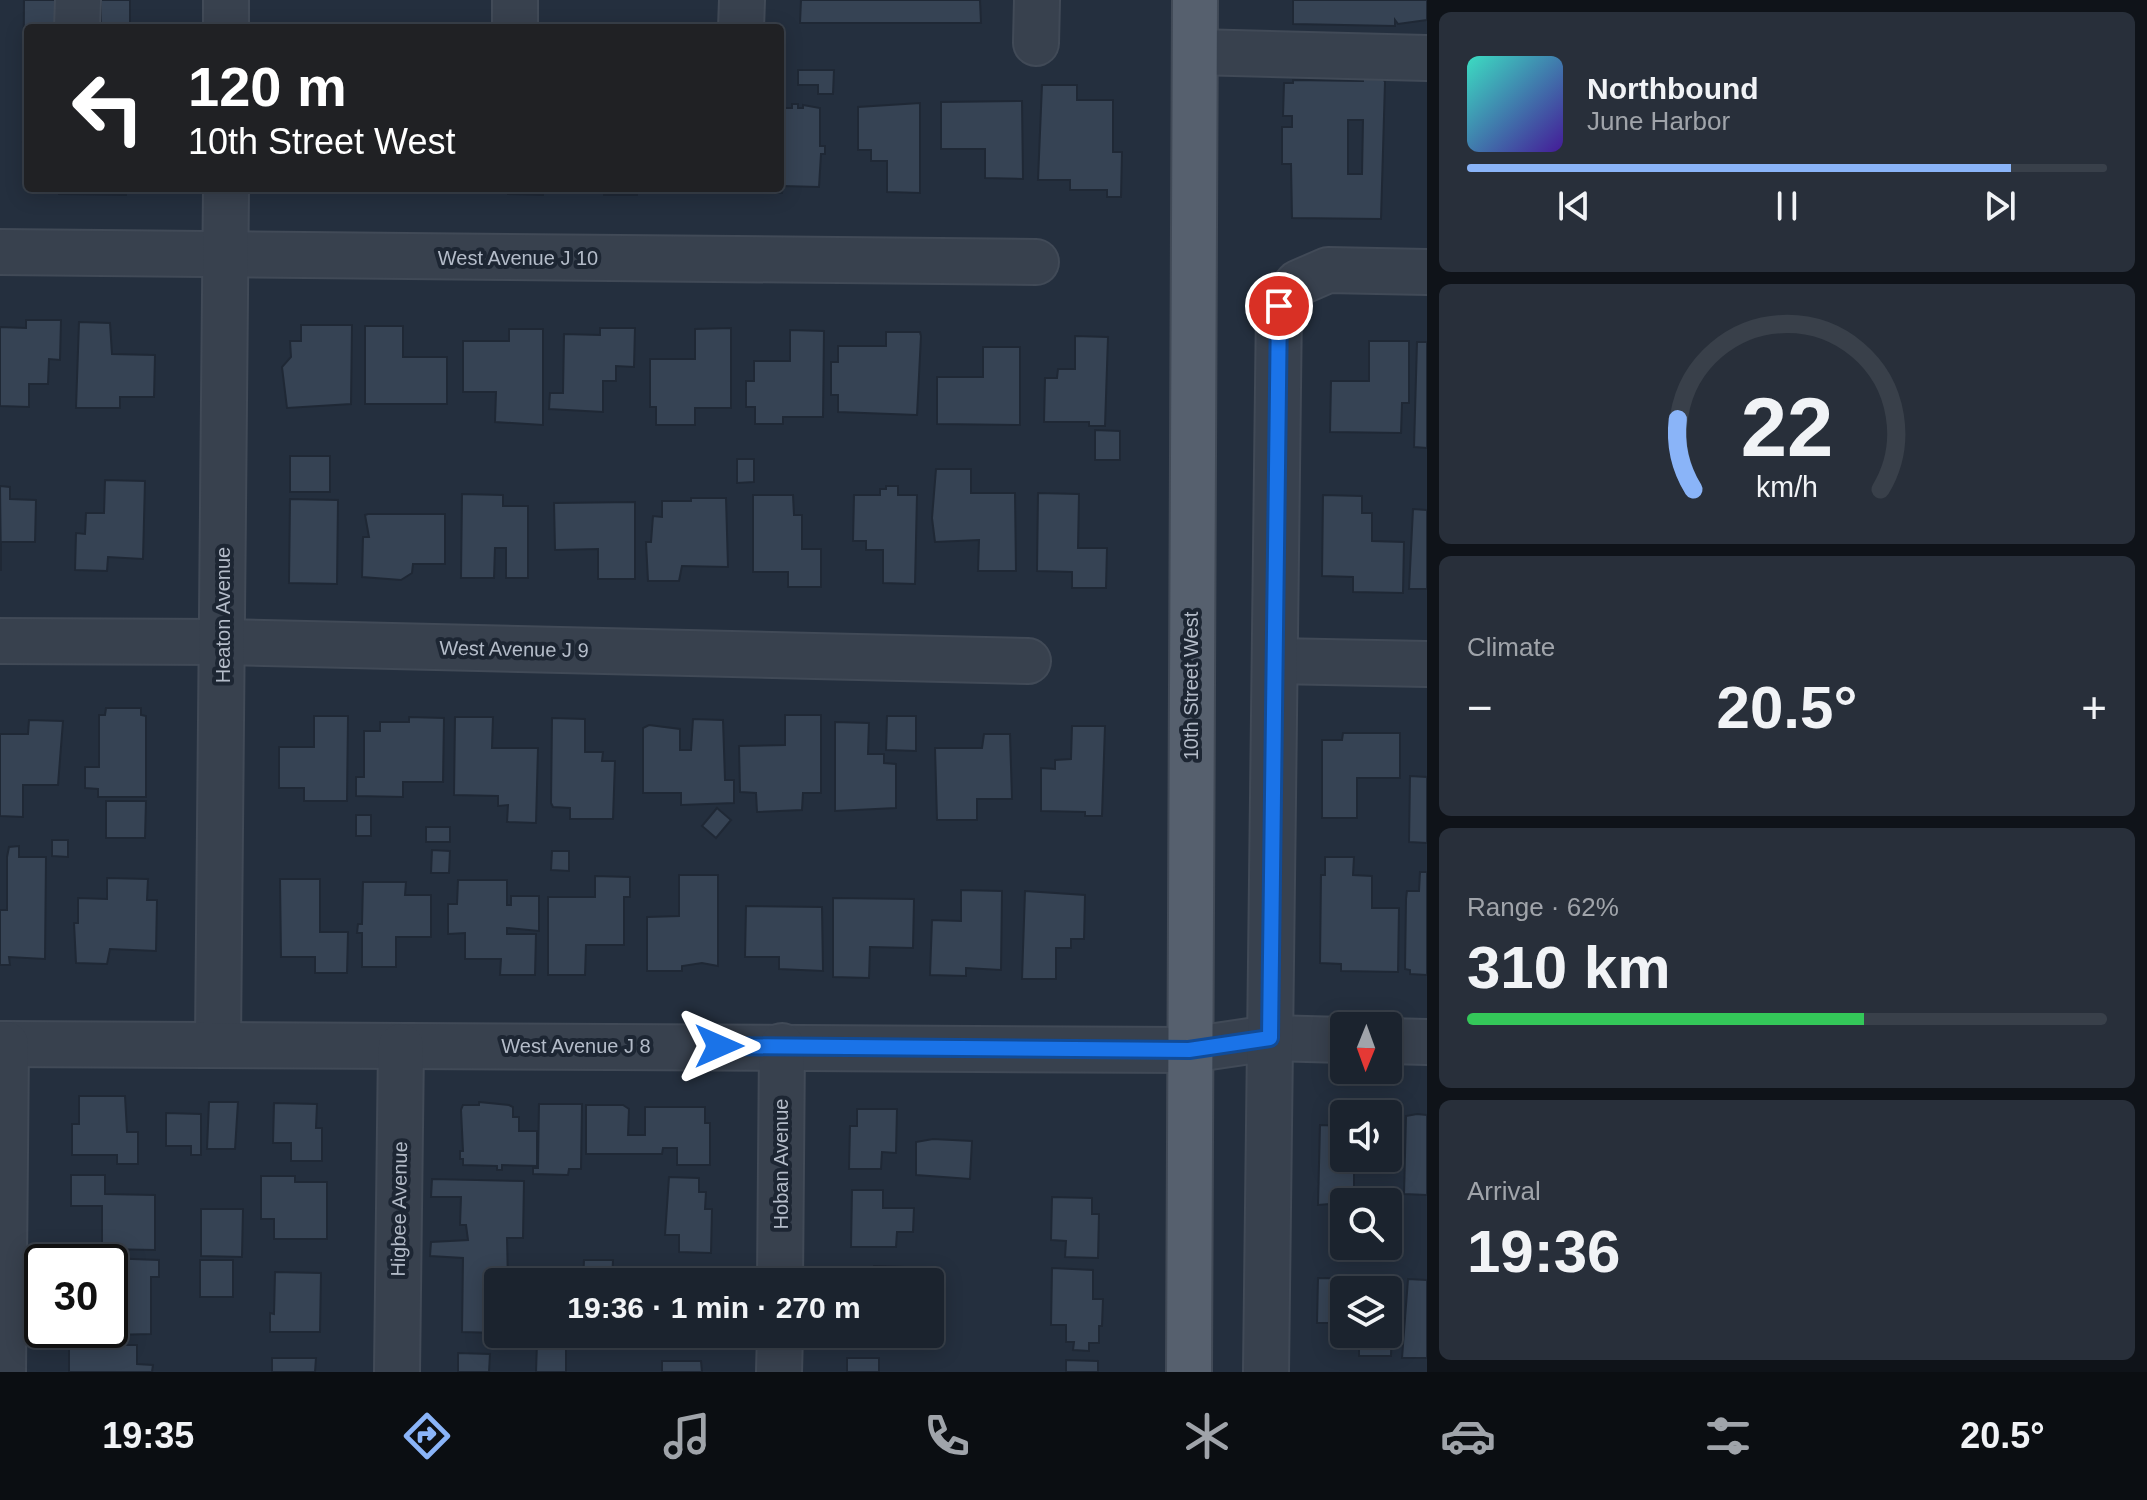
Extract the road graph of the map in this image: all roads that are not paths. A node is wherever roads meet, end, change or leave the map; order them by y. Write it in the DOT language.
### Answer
graph roads {
  1 [pos="78,0"];
  2 [pos="226,0"];
  3 [pos="515,0"];
  4 [pos="742,0"];
  5 [pos="1037,0"];
  6 [pos="1195,0"];
  7 [pos="77,24"];
  8 [pos="226,24"];
  9 [pos="515,24"];
  10 [pos="741,24"];
  11 [pos="1036,43"];
  12 [pos="1195,52"];
  13 [pos="1427,58"];
  14 [pos="226,192"];
  15 [pos="0,252"];
  16 [pos="225,256"];
  17 [pos="1036,262"];
  18 [pos="1427,272"];
  19 [pos="0,641"];
  20 [pos="223,642"];
  21 [pos="1028,661"];
  22 [pos="1275,661"];
  23 [pos="1427,664"];
  24 [pos="1270,1038"];
  25 [pos="1330,1040"];
  26 [pos="1402,1041"];
  27 [pos="218,1042"];
  28 [pos="1427,1042"];
  29 [pos="3,1044"];
  30 [pos="401,1046"];
  31 [pos="782,1046"];
  32 [pos="1189,1050"];
  33 [pos="780,1268"];
  34 [pos="780,1348"];
  35 [pos="3,1372"];
  36 [pos="397,1372"];
  37 [pos="779,1372"];
  38 [pos="1189,1372"];
  39 [pos="1266,1372"];
  1 -- 7 [label="street"];
  2 -- 8 [label="street"];
  3 -- 9 [label="street"];
  4 -- 10 [label="street"];
  5 -- 11 [label="street"];
  6 -- 12 [label="main road, 10th Street West"];
  12 -- 13 [label="street"];
  12 -- 32 [label="main road, 10th Street West"];
  14 -- 16 [label="street, Heaton Avenue"];
  15 -- 16 [label="street, West Avenue J 10"];
  16 -- 17 [label="street, West Avenue J 10"];
  16 -- 20 [label="street, Heaton Avenue"];
  18 -- 22 [label="street"];
  19 -- 20 [label="street, West Avenue J 9"];
  20 -- 21 [label="street, West Avenue J 9"];
  20 -- 27 [label="street, Heaton Avenue"];
  22 -- 23 [label="street"];
  22 -- 24 [label="street"];
  24 -- 25 [label="street, West Avenue J 8"];
  24 -- 32 [label="street, West Avenue J 8"];
  24 -- 39 [label="street"];
  26 -- 28 [label="street"];
  27 -- 29 [label="street, West Avenue J 8"];
  27 -- 30 [label="street, West Avenue J 8"];
  29 -- 35 [label="street"];
  30 -- 31 [label="street, West Avenue J 8"];
  30 -- 36 [label="street, Higbee Avenue"];
  31 -- 32 [label="street, West Avenue J 8"];
  31 -- 33 [label="street, Hoban Avenue"];
  32 -- 38 [label="main road, 10th Street West"];
  34 -- 37 [label="street"];
}
